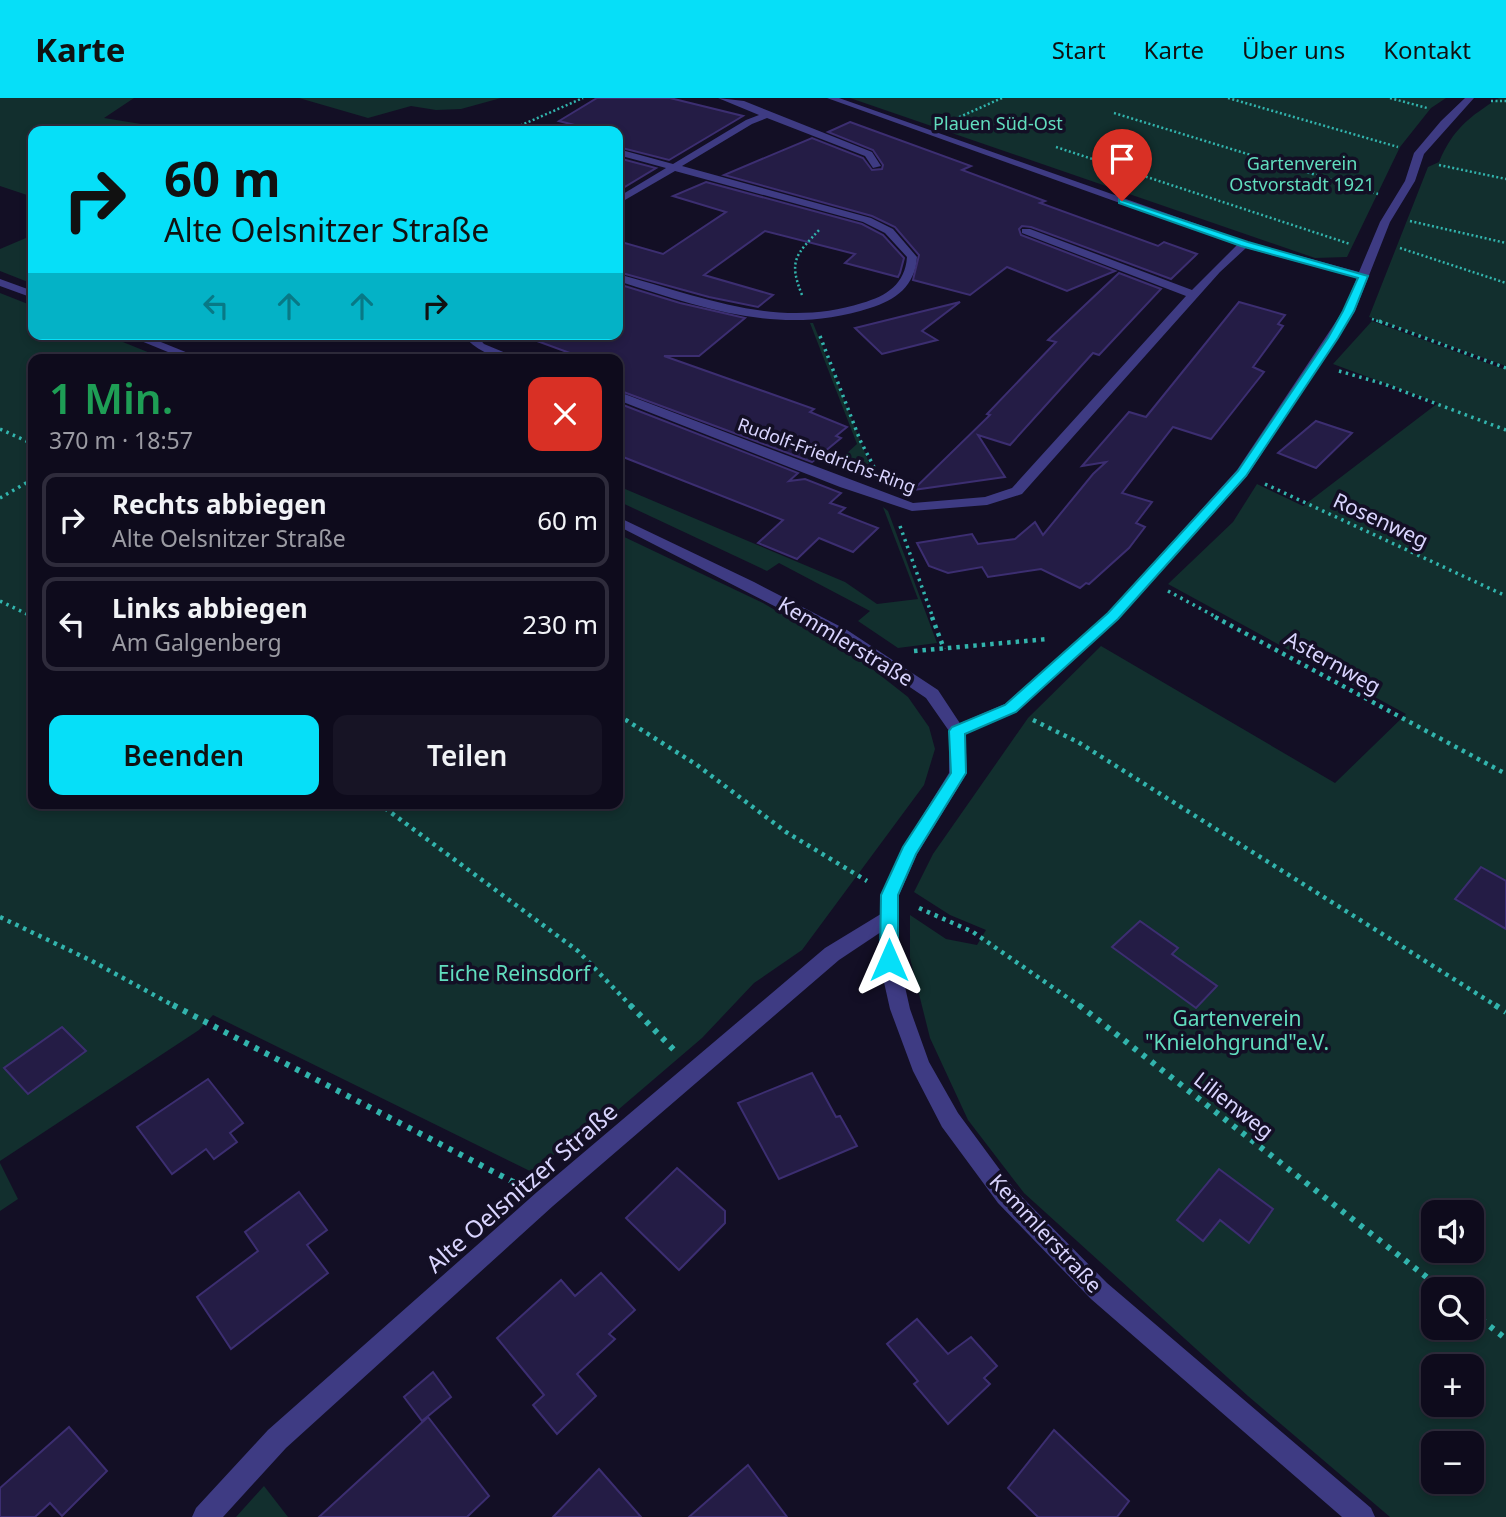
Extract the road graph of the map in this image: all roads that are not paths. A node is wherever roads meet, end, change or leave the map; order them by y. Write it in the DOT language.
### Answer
graph roads {
  1 [pos="722,98"];
  2 [pos="831,98"];
  3 [pos="1470,98"];
  4 [pos="767,115"];
  5 [pos="623,153"];
  6 [pos="876,166"];
  7 [pos="674,167"];
  8 [pos="623,198"];
  9 [pos="1026,231"];
  10 [pos="1244,244"];
  11 [pos="1363,276"];
  12 [pos="623,279"];
  13 [pos="0,282"];
  14 [pos="28,293"];
  15 [pos="1194,295"];
  16 [pos="146,340"];
  17 [pos="474,340"];
  18 [pos="184,354"];
  19 [pos="499,354"];
  20 [pos="623,398"];
  21 [pos="623,523"];
  22 [pos="957,731"];
  23 [pos="890,906"];
  24 [pos="205,1517"];
  25 [pos="1362,1517"];
  1 -- 4 [label="street"];
  2 -- 10 [label="street"];
  3 -- 11 [label="street"];
  4 -- 6 [label="street"];
  4 -- 7 [label="street"];
  5 -- 7 [label="street"];
  7 -- 8 [label="street"];
  7 -- 12 [label="street"];
  9 -- 15 [label="street"];
  10 -- 11 [label="street"];
  10 -- 15 [label="street, Rudolf-Friedrichs-Ring"];
  11 -- 22 [label="street"];
  13 -- 14 [label="street"];
  15 -- 20 [label="street, Rudolf-Friedrichs-Ring"];
  16 -- 18 [label="street"];
  17 -- 19 [label="street"];
  21 -- 22 [label="street, Kemmlerstraße"];
  22 -- 23 [label="street, Kemmlerstraße"];
  23 -- 24 [label="street, Alte Oelsnitzer Straße"];
  23 -- 25 [label="street, Kemmlerstraße"];
}
